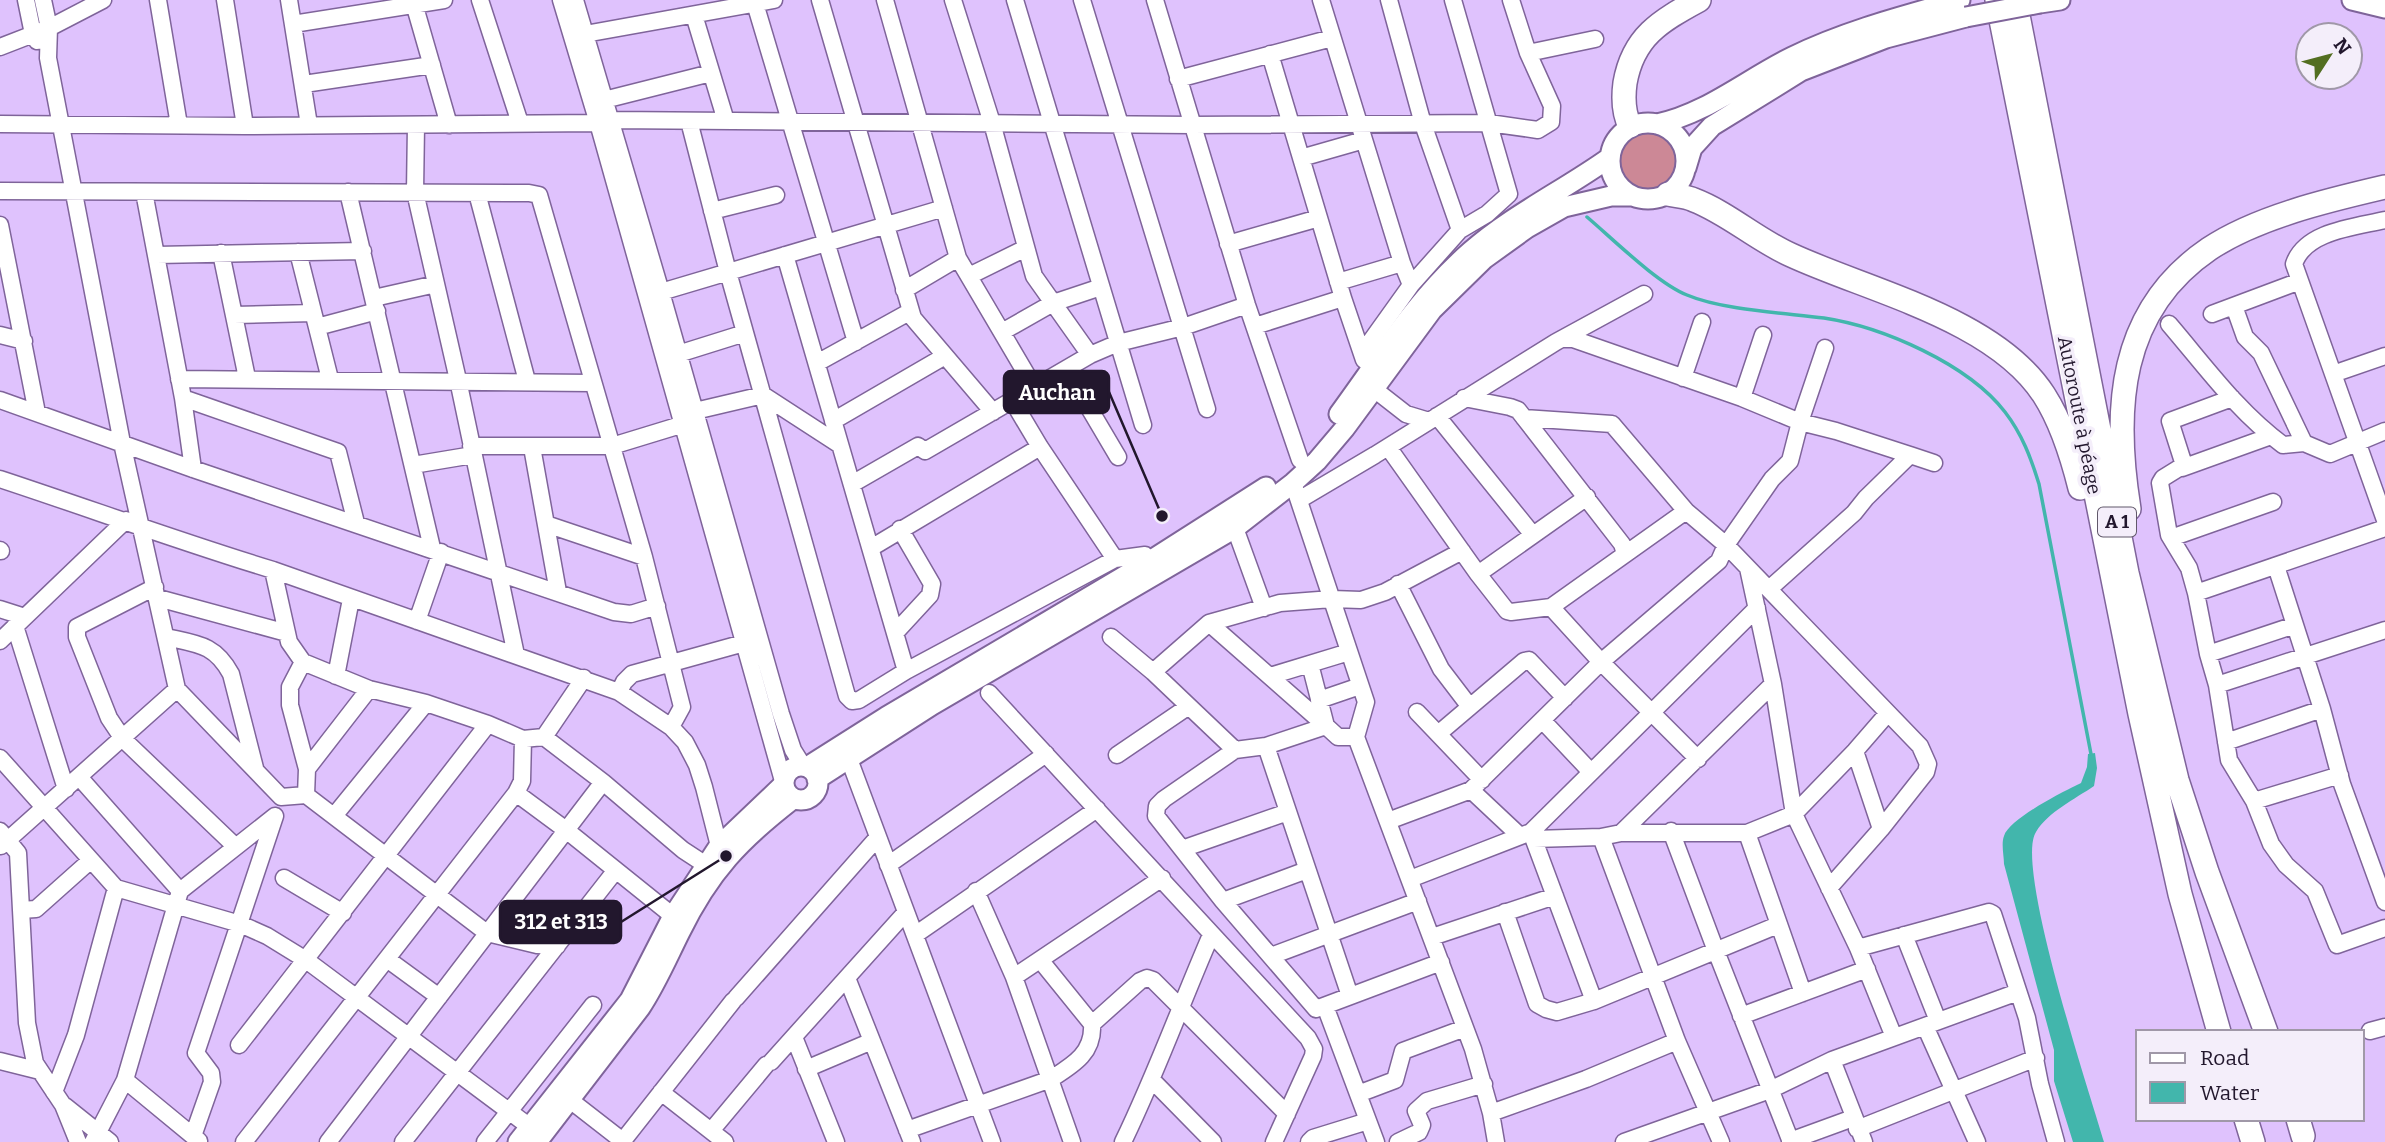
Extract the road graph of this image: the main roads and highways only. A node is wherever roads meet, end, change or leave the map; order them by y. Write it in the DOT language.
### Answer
graph roads {
  1 [pos="1699,0"];
  2 [pos="1997,0"];
  3 [pos="2015,0"];
  4 [pos="2060,0"];
  5 [pos="2352,0"];
  6 [pos="2385,8"];
  7 [pos="1963,9"];
  8 [pos="1657,124"];
  9 [pos="1630,126"];
  10 [pos="1609,158"];
  11 [pos="1686,167"];
  12 [pos="2385,187"];
  13 [pos="1668,194"];
  14 [pos="1633,197"];
  15 [pos="1370,382"];
  16 [pos="2156,692"];
  17 [pos="2140,714"];
  18 [pos="809,770"];
  19 [pos="787,788"];
  20 [pos="2218,1030"];
  21 [pos="2265,1030"];
  22 [pos="2247,1121"];
  23 [pos="528,1137"];
  24 [pos="2253,1142"];
  1 -- 9 [label="highway"];
  2 -- 17 [label="highway, Autoroute à péage / A 1"];
  3 -- 16 [label="highway, A 1"];
  4 -- 7 [label="main road, bridge"];
  5 -- 6 [label="main road"];
  7 -- 8 [label="main road"];
  7 -- 11 [label="main road"];
  8 -- 9 [label="main road"];
  8 -- 11 [label="main road"];
  9 -- 10 [label="main road"];
  10 -- 14 [label="main road"];
  10 -- 15 [label="main road"];
  11 -- 13 [label="main road"];
  12 -- 16 [label="highway"];
  13 -- 14 [label="main road"];
  13 -- 17 [label="highway"];
  14 -- 15 [label="main road"];
  15 -- 18 [label="main road"];
  15 -- 18 [label="main road"];
  16 -- 21 [label="highway, A 1"];
  17 -- 20 [label="highway, Autoroute à péage / A 1"];
  18 -- 19 [label="main road"];
  18 -- 19 [label="main road"];
  19 -- 23 [label="main road"];
  19 -- 23 [label="main road"];
  22 -- 24 [label="highway"];
}
